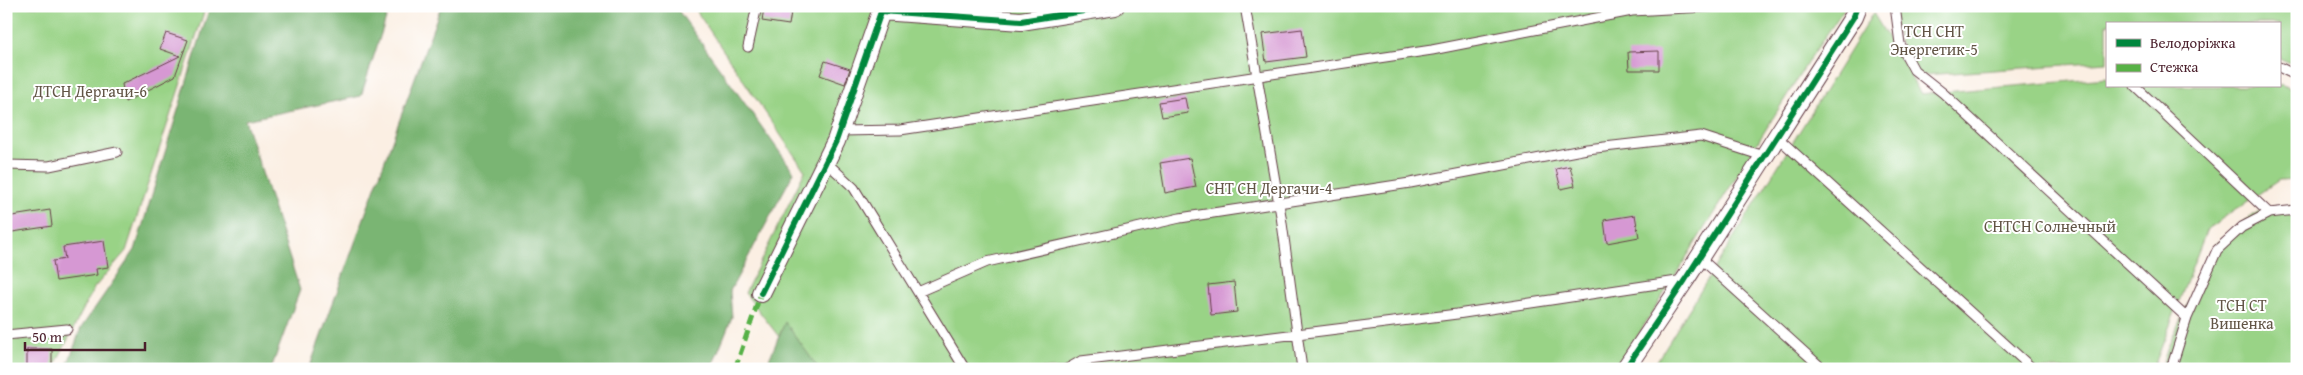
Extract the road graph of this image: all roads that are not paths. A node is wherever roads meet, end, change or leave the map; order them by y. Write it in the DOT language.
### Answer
graph roads {
  1 [pos="757,6"];
  2 [pos="1115,6"];
  3 [pos="1245,6"];
  4 [pos="1723,6"];
  5 [pos="1858,6"];
  6 [pos="1895,6"];
  7 [pos="882,9"];
  8 [pos="1630,9"];
  9 [pos="748,47"];
  10 [pos="2280,68"];
  11 [pos="1258,76"];
  12 [pos="2297,76"];
  13 [pos="2137,88"];
  14 [pos="840,130"];
  15 [pos="1776,136"];
  16 [pos="117,152"];
  17 [pos="1763,156"];
  18 [pos="826,162"];
  19 [pos="6,165"];
  20 [pos="1279,204"];
  21 [pos="2297,210"];
  22 [pos="2269,213"];
  23 [pos="1699,257"];
  24 [pos="1685,280"];
  25 [pos="918,292"];
  26 [pos="761,293"];
  27 [pos="2186,318"];
  28 [pos="66,329"];
  29 [pos="1297,334"];
  30 [pos="6,335"];
  31 [pos="965,369"];
  32 [pos="1067,369"];
  33 [pos="1302,369"];
  34 [pos="1625,369"];
  35 [pos="1823,369"];
  36 [pos="2033,369"];
  37 [pos="2171,369"];
  1 -- 9 [label="lane"];
  2 -- 7 [label="street"];
  3 -- 11 [label="lane"];
  4 -- 8 [label="lane"];
  5 -- 15 [label="street"];
  6 -- 27 [label="lane"];
  7 -- 14 [label="street"];
  8 -- 11 [label="lane"];
  10 -- 12 [label="lane"];
  11 -- 14 [label="lane"];
  11 -- 20 [label="lane"];
  13 -- 22 [label="lane"];
  14 -- 18 [label="street"];
  15 -- 17 [label="street"];
  15 -- 36 [label="lane"];
  16 -- 19 [label="lane"];
  17 -- 20 [label="lane"];
  17 -- 23 [label="street"];
  18 -- 25 [label="lane"];
  18 -- 26 [label="street"];
  20 -- 25 [label="lane"];
  20 -- 29 [label="lane"];
  21 -- 22 [label="lane"];
  22 -- 27 [label="lane"];
  23 -- 24 [label="street"];
  23 -- 35 [label="lane"];
  24 -- 29 [label="lane"];
  24 -- 34 [label="street"];
  25 -- 31 [label="lane"];
  27 -- 37 [label="lane"];
  28 -- 30 [label="lane"];
  29 -- 32 [label="lane"];
  29 -- 33 [label="lane"];
}
